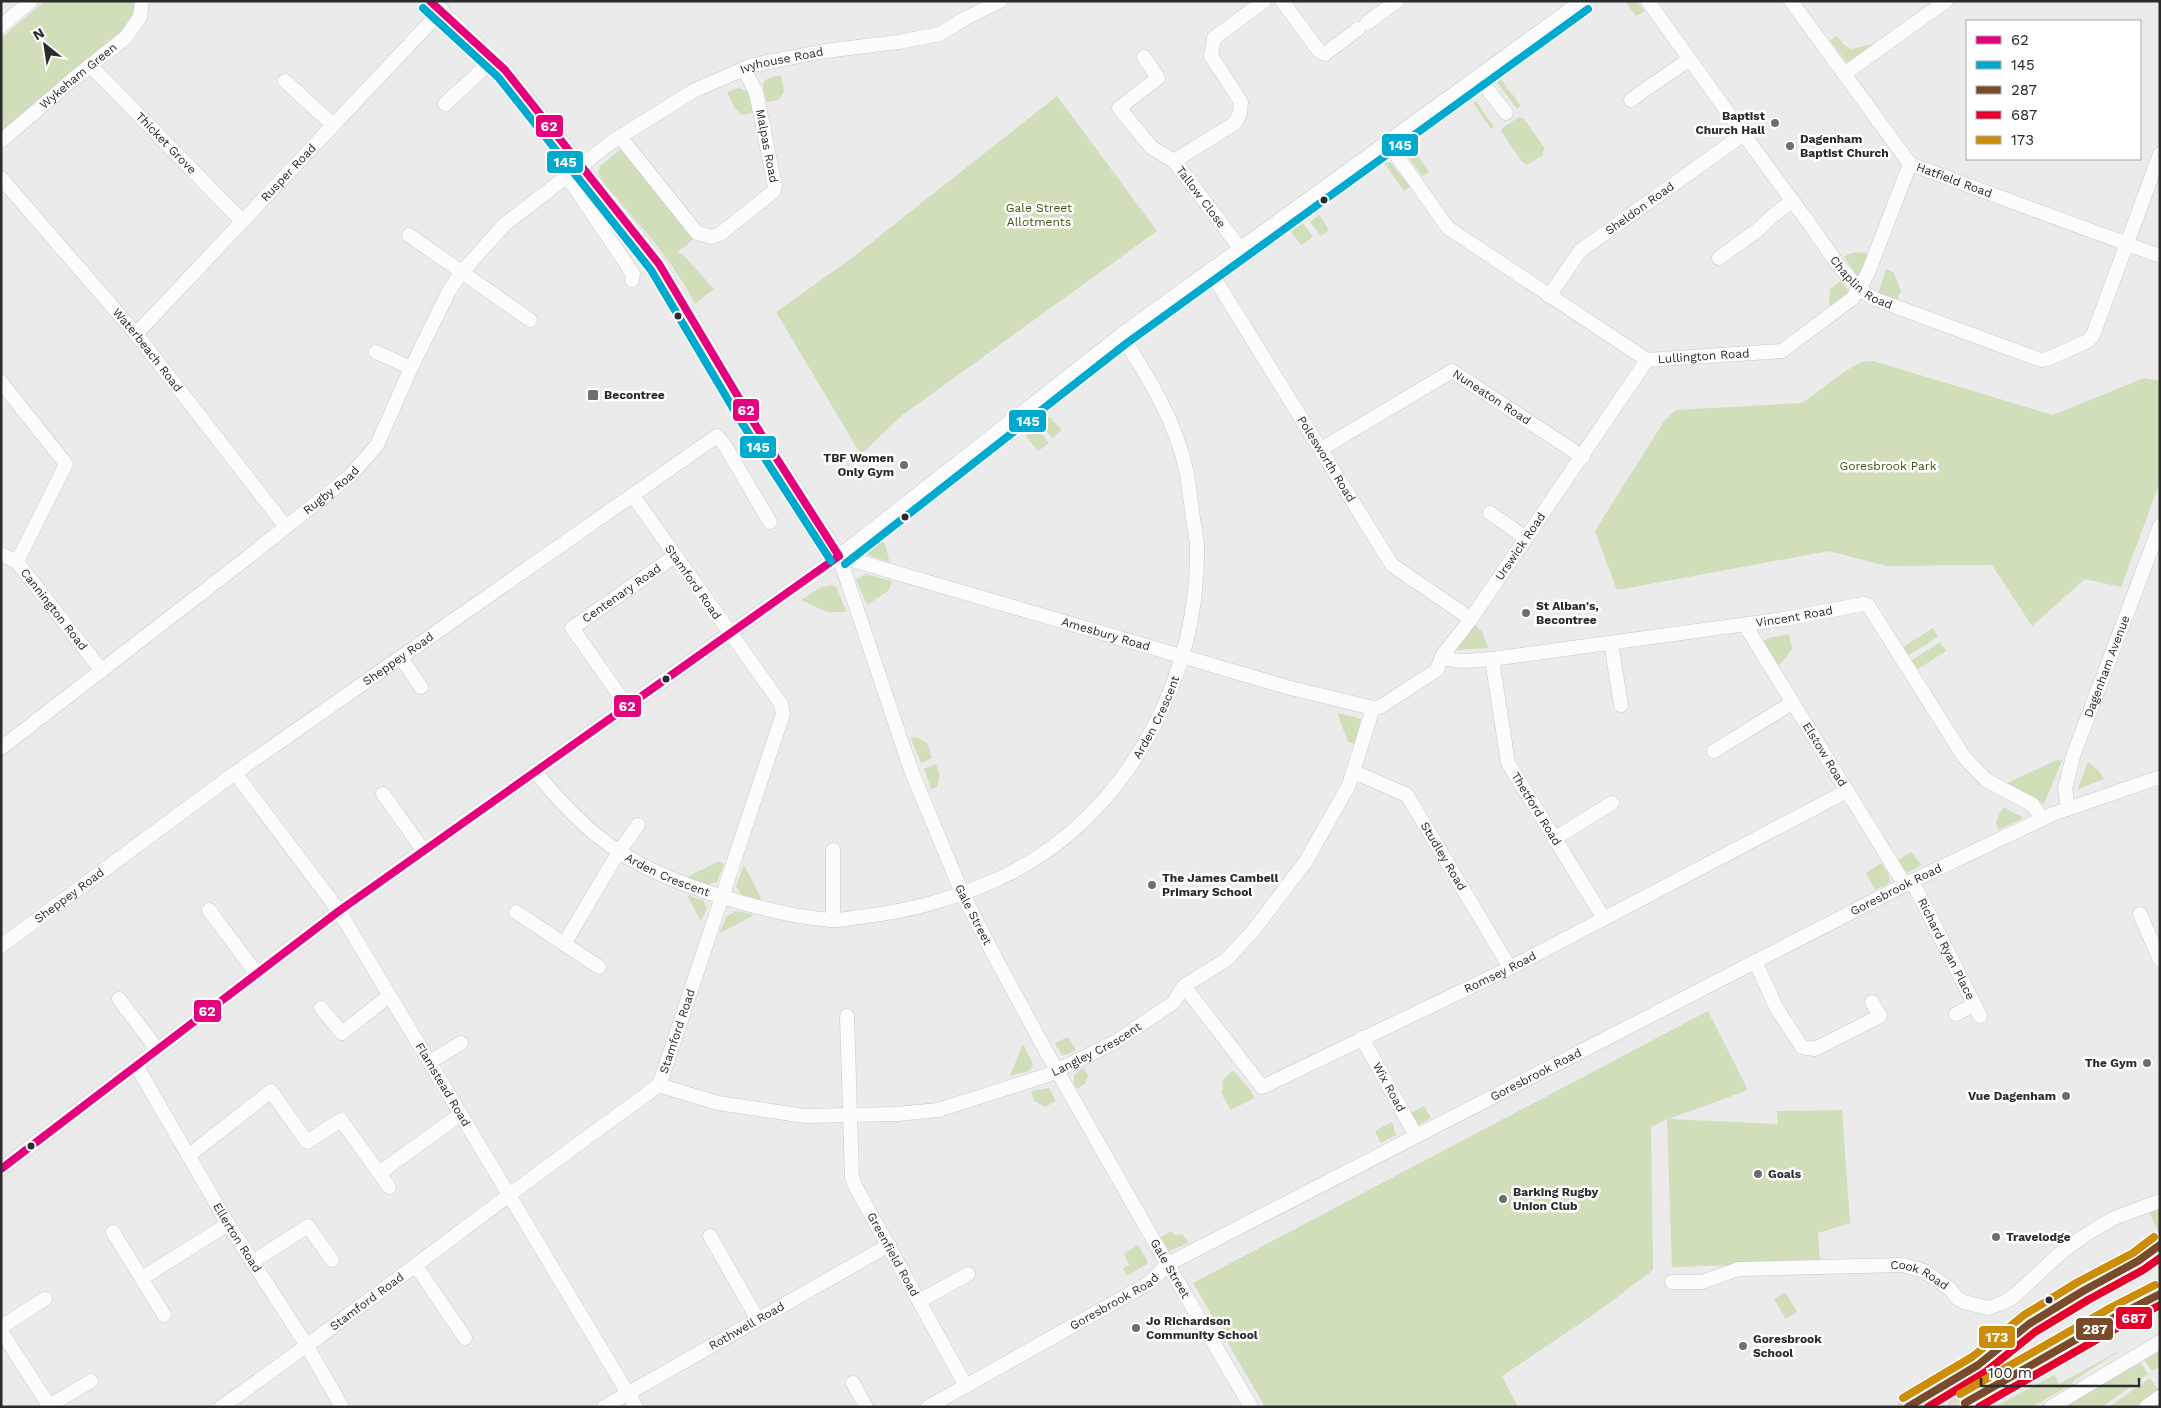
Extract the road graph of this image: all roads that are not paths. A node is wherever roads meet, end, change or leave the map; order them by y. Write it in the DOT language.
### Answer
graph roads {
  1 [pos="31,1"];
  2 [pos="142,1"];
  3 [pos="430,1"];
  4 [pos="1000,1"];
  5 [pos="1264,1"];
  6 [pos="1282,1"];
  7 [pos="1397,1"];
  8 [pos="1582,1"];
  9 [pos="1648,1"];
  10 [pos="1791,1"];
  11 [pos="1946,1"];
  12 [pos="442,10"];
  13 [pos="1,26"];
  14 [pos="1144,57"];
  15 [pos="494,59"];
  16 [pos="1689,59"];
  17 [pos="90,65"];
  18 [pos="744,69"];
  19 [pos="1844,74"];
  20 [pos="1478,76"];
  21 [pos="285,81"];
  22 [pos="1631,100"];
  23 [pos="444,104"];
  24 [pos="1506,113"];
  25 [pos="332,124"];
  26 [pos="1744,134"];
  27 [pos="621,138"];
  28 [pos="1,141"];
  29 [pos="1388,142"];
  30 [pos="2160,154"];
  31 [pos="1174,161"];
  32 [pos="1910,164"];
  33 [pos="582,166"];
  34 [pos="567,176"];
  35 [pos="1,178"];
  36 [pos="1792,201"];
  37 [pos="242,222"];
  38 [pos="409,235"];
  39 [pos="2127,243"];
  40 [pos="1240,248"];
  41 [pos="2160,256"];
  42 [pos="1719,258"];
  43 [pos="1210,271"];
  44 [pos="462,272"];
  45 [pos="632,280"];
  46 [pos="1860,288"];
  47 [pos="1549,296"];
  48 [pos="530,320"];
  49 [pos="136,334"];
  50 [pos="1121,335"];
  51 [pos="376,352"];
  52 [pos="1647,360"];
  53 [pos="411,368"];
  54 [pos="1,382"];
  55 [pos="1321,449"];
  56 [pos="1582,457"];
  57 [pos="632,496"];
  58 [pos="1490,513"];
  59 [pos="770,522"];
  60 [pos="2160,526"];
  61 [pos="286,527"];
  62 [pos="1526,538"];
  63 [pos="1,554"];
  64 [pos="675,556"];
  65 [pos="839,556"];
  66 [pos="17,562"];
  67 [pos="1471,620"];
  68 [pos="1744,625"];
  69 [pos="730,633"];
  70 [pos="1611,643"];
  71 [pos="1183,656"];
  72 [pos="1442,656"];
  73 [pos="401,658"];
  74 [pos="1492,659"];
  75 [pos="102,671"];
  76 [pos="422,687"];
  77 [pos="1792,703"];
  78 [pos="1621,705"];
  79 [pos="627,706"];
  80 [pos="1373,708"];
  81 [pos="1,748"];
  82 [pos="1714,751"];
  83 [pos="534,771"];
  84 [pos="1354,772"];
  85 [pos="235,773"];
  86 [pos="2160,777"];
  87 [pos="1847,791"];
  88 [pos="383,794"];
  89 [pos="1612,803"];
  90 [pos="2068,808"];
  91 [pos="2042,819"];
  92 [pos="638,825"];
  93 [pos="1554,839"];
  94 [pos="423,850"];
  95 [pos="833,850"];
  96 [pos="618,853"];
  97 [pos="1909,883"];
  98 [pos="962,893"];
  99 [pos="722,897"];
  100 [pos="209,910"];
  101 [pos="339,911"];
  102 [pos="516,912"];
  103 [pos="2140,914"];
  104 [pos="1603,918"];
  105 [pos="832,920"];
  106 [pos="564,944"];
  107 [pos="1,946"];
  108 [pos="2160,960"];
  109 [pos="1755,961"];
  110 [pos="599,967"];
  111 [pos="1510,968"];
  112 [pos="256,973"];
  113 [pos="1184,986"];
  114 [pos="389,996"];
  115 [pos="119,999"];
  116 [pos="1872,1002"];
  117 [pos="321,1008"];
  118 [pos="1956,1014"];
  119 [pos="848,1016"];
  120 [pos="1362,1038"];
  121 [pos="461,1042"];
  122 [pos="157,1049"];
  123 [pos="430,1062"];
  124 [pos="136,1065"];
  125 [pos="1057,1070"];
  126 [pos="658,1085"];
  127 [pos="461,1114"];
  128 [pos="850,1115"];
  129 [pos="1416,1136"];
  130 [pos="188,1156"];
  131 [pos="1,1169"];
  132 [pos="379,1173"];
  133 [pos="389,1187"];
  134 [pos="508,1194"];
  135 [pos="2160,1201"];
  136 [pos="228,1224"];
  137 [pos="113,1232"];
  138 [pos="710,1236"];
  139 [pos="2160,1245"];
  140 [pos="889,1246"];
  141 [pos="2160,1252"];
  142 [pos="332,1260"];
  143 [pos="2138,1261"];
  144 [pos="252,1262"];
  145 [pos="1168,1264"];
  146 [pos="416,1266"];
  147 [pos="968,1274"];
  148 [pos="142,1278"];
  149 [pos="1672,1282"];
  150 [pos="2158,1294"];
  151 [pos="45,1299"];
  152 [pos="920,1300"];
  153 [pos="164,1315"];
  154 [pos="758,1320"];
  155 [pos="1,1329"];
  156 [pos="465,1338"];
  157 [pos="2160,1342"];
  158 [pos="307,1346"];
  159 [pos="90,1381"];
  160 [pos="853,1383"];
  161 [pos="966,1386"];
  162 [pos="628,1393"];
  163 [pos="2160,1397"];
  164 [pos="49,1406"];
  165 [pos="221,1407"];
  166 [pos="342,1407"];
  167 [pos="604,1407"];
  168 [pos="636,1407"];
  169 [pos="866,1407"];
  170 [pos="928,1407"];
  171 [pos="1251,1407"];
  172 [pos="1908,1407"];
  173 [pos="1960,1407"];
  174 [pos="2051,1407"];
  175 [pos="2146,1407"];
  1 -- 13 [label="street"];
  2 -- 17 [label="street, Wykeham Green"];
  3 -- 12 [label="street, Gale Street"];
  4 -- 18 [label="street, Ivyhouse Road"];
  5 -- 31 [label="street, Tallow Close"];
  6 -- 7 [label="street"];
  8 -- 20 [label="street"];
  9 -- 16 [label="street, Chaplin Road"];
  10 -- 19 [label="street, Hatfield Road"];
  11 -- 19 [label="street"];
  12 -- 15 [label="street, Gale Street"];
  12 -- 25 [label="street, Rusper Road"];
  14 -- 31 [label="street"];
  15 -- 23 [label="street"];
  15 -- 33 [label="street, Gale Street"];
  16 -- 22 [label="street"];
  16 -- 26 [label="street, Chaplin Road"];
  17 -- 28 [label="street, Wykeham Green"];
  17 -- 37 [label="street, Thicket Grove"];
  18 -- 27 [label="street, Ivyhouse Road"];
  18 -- 27 [label="street, Malpas Road"];
  19 -- 32 [label="street, Hatfield Road"];
  20 -- 24 [label="street"];
  20 -- 29 [label="street"];
  21 -- 25 [label="street"];
  25 -- 37 [label="street, Rusper Road"];
  26 -- 36 [label="street, Chaplin Road"];
  26 -- 47 [label="street, Sheldon Road"];
  27 -- 33 [label="street, Ivyhouse Road"];
  29 -- 40 [label="street"];
  29 -- 47 [label="street, Lullington Road"];
  30 -- 39 [label="street, Chaplin Road"];
  31 -- 40 [label="street, Tallow Close"];
  32 -- 39 [label="street, Hatfield Road"];
  32 -- 46 [label="street, Lullington Road"];
  33 -- 34 [label="street, Rugby Road"];
  33 -- 65 [label="street, Gale Street"];
  34 -- 44 [label="street, Rugby Road"];
  34 -- 45 [label="street"];
  35 -- 49 [label="street, Waterbeach Road"];
  36 -- 42 [label="street"];
  36 -- 46 [label="street, Chaplin Road"];
  37 -- 49 [label="street, Rusper Road"];
  38 -- 44 [label="street"];
  39 -- 41 [label="street, Hatfield Road"];
  39 -- 46 [label="street, Chaplin Road"];
  40 -- 43 [label="street"];
  43 -- 50 [label="street"];
  43 -- 55 [label="street, Polesworth Road"];
  44 -- 48 [label="street"];
  44 -- 53 [label="street, Rugby Road"];
  46 -- 52 [label="street, Lullington Road"];
  47 -- 52 [label="street, Lullington Road"];
  49 -- 61 [label="street, Waterbeach Road"];
  50 -- 65 [label="street"];
  50 -- 71 [label="street, Arden Crescent"];
  51 -- 53 [label="street"];
  52 -- 56 [label="street, Urswick Road"];
  53 -- 61 [label="street, Rugby Road"];
  54 -- 66 [label="street"];
  55 -- 56 [label="street, Nuneaton Road"];
  55 -- 67 [label="street, Polesworth Road"];
  56 -- 62 [label="street, Urswick Road"];
  57 -- 59 [label="street, Sheppey Road"];
  57 -- 64 [label="street, Stamford Road"];
  57 -- 73 [label="street, Sheppey Road"];
  58 -- 62 [label="street"];
  60 -- 90 [label="street, Dagenham Avenue"];
  61 -- 75 [label="street, Rugby Road"];
  62 -- 67 [label="street, Urswick Road"];
  63 -- 66 [label="street, Cannington Road"];
  64 -- 69 [label="street, Stamford Road"];
  64 -- 79 [label="street, Centenary Road"];
  65 -- 69 [label="street"];
  65 -- 71 [label="street, Amesbury Road"];
  65 -- 98 [label="street, Gale Street"];
  66 -- 75 [label="street, Cannington Road"];
  67 -- 72 [label="street, Urswick Road"];
  68 -- 70 [label="street, Vincent Road"];
  68 -- 77 [label="street, Elstow Road"];
  68 -- 91 [label="street, Vincent Road"];
  69 -- 79 [label="street"];
  69 -- 99 [label="street, Stamford Road"];
  70 -- 74 [label="street, Vincent Road"];
  70 -- 78 [label="street"];
  71 -- 80 [label="street, Amesbury Road"];
  71 -- 98 [label="street, Arden Crescent"];
  72 -- 74 [label="street, Vincent Road"];
  72 -- 80 [label="street, Urswick Road"];
  73 -- 76 [label="street"];
  73 -- 85 [label="street, Sheppey Road"];
  74 -- 93 [label="street, Thetford Road"];
  75 -- 81 [label="street, Rugby Road"];
  77 -- 82 [label="street"];
  77 -- 87 [label="street, Elstow Road"];
  79 -- 83 [label="street"];
  80 -- 84 [label="street, Langley Crescent"];
  83 -- 94 [label="street"];
  83 -- 96 [label="street, Arden Crescent"];
  84 -- 111 [label="street, Studley Road"];
  84 -- 113 [label="street, Langley Crescent"];
  85 -- 101 [label="street, Flamstead Road"];
  85 -- 107 [label="street, Sheppey Road"];
  86 -- 90 [label="street, Goresbrook Road"];
  87 -- 97 [label="street, Elstow Road"];
  87 -- 104 [label="street, Romsey Road"];
  88 -- 94 [label="street"];
  89 -- 93 [label="street"];
  90 -- 91 [label="street, Goresbrook Road"];
  91 -- 97 [label="street, Goresbrook Road"];
  92 -- 96 [label="street"];
  93 -- 104 [label="street, Thetford Road"];
  94 -- 101 [label="street"];
  95 -- 105 [label="street"];
  96 -- 99 [label="street, Arden Crescent"];
  96 -- 106 [label="street"];
  97 -- 109 [label="street, Goresbrook Road"];
  97 -- 118 [label="street, Richard Ryan Place"];
  98 -- 105 [label="street, Arden Crescent"];
  98 -- 125 [label="street, Gale Street"];
  99 -- 105 [label="street, Arden Crescent"];
  99 -- 126 [label="street, Stamford Road"];
  100 -- 112 [label="street"];
  101 -- 112 [label="street"];
  101 -- 114 [label="street, Flamstead Road"];
  102 -- 106 [label="street"];
  103 -- 108 [label="street"];
  104 -- 111 [label="street, Romsey Road"];
  106 -- 110 [label="street"];
  109 -- 116 [label="street"];
  109 -- 129 [label="street, Goresbrook Road"];
  111 -- 120 [label="street, Romsey Road"];
  112 -- 122 [label="street"];
  113 -- 120 [label="street, Romsey Road"];
  113 -- 125 [label="street, Langley Crescent"];
  114 -- 117 [label="street"];
  114 -- 123 [label="street, Flamstead Road"];
  115 -- 122 [label="street"];
  119 -- 128 [label="street, Greenfield Road"];
  120 -- 129 [label="street, Wix Road"];
  121 -- 123 [label="street"];
  122 -- 124 [label="street"];
  123 -- 127 [label="street, Flamstead Road"];
  124 -- 130 [label="street, Ellerton Road"];
  124 -- 131 [label="street"];
  125 -- 128 [label="street, Langley Crescent"];
  125 -- 145 [label="street, Gale Street"];
  126 -- 128 [label="street, Langley Crescent"];
  126 -- 134 [label="street, Stamford Road"];
  127 -- 132 [label="street"];
  127 -- 134 [label="street, Flamstead Road"];
  128 -- 140 [label="street, Greenfield Road"];
  129 -- 145 [label="street, Goresbrook Road"];
  130 -- 132 [label="street"];
  130 -- 136 [label="street, Ellerton Road"];
  132 -- 133 [label="street"];
  134 -- 146 [label="street, Stamford Road"];
  134 -- 162 [label="street, Flamstead Road"];
  135 -- 149 [label="street, Cook Road"];
  136 -- 144 [label="street, Ellerton Road"];
  136 -- 148 [label="street"];
  137 -- 148 [label="street"];
  138 -- 154 [label="street"];
  139 -- 143 [label="highway"];
  140 -- 152 [label="street, Greenfield Road"];
  140 -- 154 [label="street, Rothwell Road"];
  141 -- 143 [label="highway"];
  142 -- 144 [label="street"];
  143 -- 172 [label="highway"];
  144 -- 158 [label="street, Ellerton Road"];
  145 -- 161 [label="street, Goresbrook Road"];
  145 -- 171 [label="street, Gale Street"];
  146 -- 156 [label="street"];
  146 -- 158 [label="street, Stamford Road"];
  147 -- 152 [label="street"];
  148 -- 153 [label="street"];
  150 -- 173 [label="highway"];
  151 -- 155 [label="street"];
  152 -- 161 [label="street, Greenfield Road"];
  154 -- 162 [label="street, Rothwell Road"];
  155 -- 164 [label="street"];
  157 -- 174 [label="street"];
  158 -- 165 [label="street, Stamford Road"];
  158 -- 166 [label="street, Ellerton Road"];
  159 -- 164 [label="street"];
  160 -- 169 [label="street"];
  161 -- 170 [label="street, Goresbrook Road"];
  162 -- 167 [label="street, Rothwell Road"];
  162 -- 168 [label="street, Flamstead Road"];
  163 -- 175 [label="street"];
}
